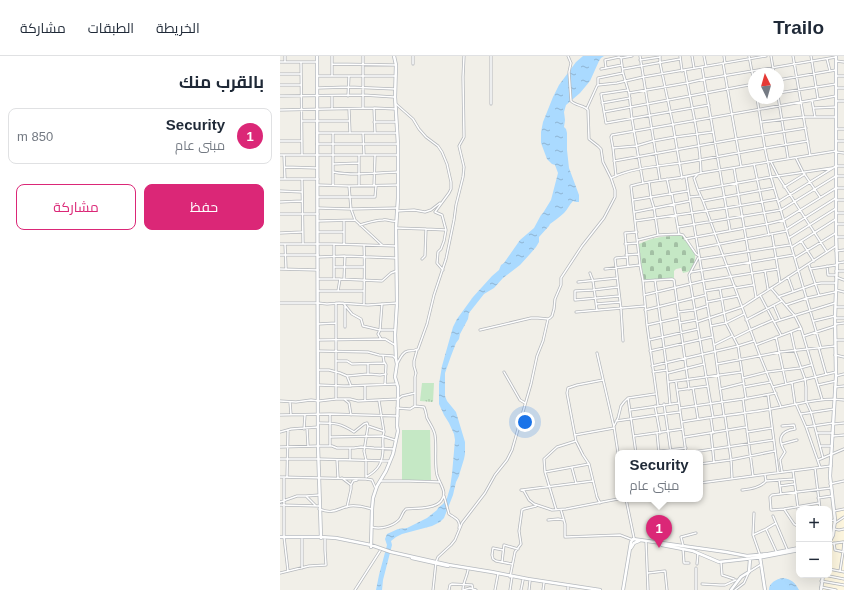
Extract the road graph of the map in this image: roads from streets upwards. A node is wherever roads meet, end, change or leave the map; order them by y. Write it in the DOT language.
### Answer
graph roads {
  1 [pos="285,56"];
  2 [pos="317,56"];
  3 [pos="332,56"];
  4 [pos="363,56"];
  5 [pos="394,56"];
  6 [pos="414,56"];
  7 [pos="464,56"];
  8 [pos="491,56"];
  9 [pos="568,56"];
  10 [pos="632,56"];
  11 [pos="640,56"];
  12 [pos="660,56"];
  13 [pos="680,56"];
  14 [pos="692,56"];
  15 [pos="704,56"];
  16 [pos="724,56"];
  17 [pos="766,56"];
  18 [pos="771,56"];
  19 [pos="793,56"];
  20 [pos="811,56"];
  21 [pos="623,57"];
  22 [pos="750,57"];
  23 [pos="836,57"];
  24 [pos="829,58"];
  25 [pos="680,59"];
  26 [pos="640,60"];
  27 [pos="812,61"];
  28 [pos="280,62"];
  29 [pos="285,62"];
  30 [pos="301,62"];
  31 [pos="317,62"];
  32 [pos="836,62"];
  33 [pos="844,62"];
  34 [pos="660,63"];
  35 [pos="724,63"];
  36 [pos="332,64"];
  37 [pos="363,64"];
  38 [pos="413,64"];
  39 [pos="794,64"];
  40 [pos="396,65"];
  41 [pos="622,65"];
  42 [pos="641,66"];
  43 [pos="706,66"];
  44 [pos="702,67"];
  45 [pos="606,68"];
  46 [pos="694,68"];
  47 [pos="752,68"];
  48 [pos="773,68"];
  49 [pos="600,69"];
  50 [pos="622,69"];
  51 [pos="684,70"];
  52 [pos="836,70"];
  53 [pos="830,71"];
  54 [pos="748,72"];
  55 [pos="623,73"];
  56 [pos="280,74"];
  57 [pos="301,74"];
  58 [pos="663,74"];
  59 [pos="814,74"];
  60 [pos="317,76"];
  61 [pos="332,76"];
  62 [pos="349,76"];
  63 [pos="363,76"];
  64 [pos="396,76"];
  65 [pos="726,76"];
  66 [pos="836,76"];
  67 [pos="844,76"];
  68 [pos="643,77"];
  69 [pos="797,77"];
  70 [pos="704,79"];
  71 [pos="784,79"];
  72 [pos="626,81"];
  73 [pos="687,83"];
  74 [pos="748,84"];
  75 [pos="836,84"];
  76 [pos="301,85"];
  77 [pos="598,85"];
  78 [pos="280,86"];
  79 [pos="348,87"];
  80 [pos="666,87"];
  81 [pos="816,87"];
  82 [pos="317,88"];
  83 [pos="363,88"];
  84 [pos="836,88"];
  85 [pos="844,88"];
  86 [pos="395,89"];
  87 [pos="728,89"];
  88 [pos="628,90"];
  89 [pos="645,90"];
  90 [pos="799,90"];
  91 [pos="629,93"];
  92 [pos="707,93"];
  93 [pos="784,94"];
  94 [pos="280,96"];
  95 [pos="302,96"];
  96 [pos="317,96"];
  97 [pos="332,96"];
  98 [pos="348,96"];
  99 [pos="363,96"];
  100 [pos="689,96"];
  101 [pos="836,96"];
  102 [pos="396,97"];
  103 [pos="630,98"];
  104 [pos="818,99"];
  105 [pos="668,100"];
  106 [pos="812,100"];
  107 [pos="836,101"];
  108 [pos="844,101"];
  109 [pos="801,102"];
  110 [pos="602,103"];
  111 [pos="396,104"];
  112 [pos="491,104"];
  113 [pos="647,104"];
  114 [pos="758,104"];
  115 [pos="709,105"];
  116 [pos="780,106"];
  117 [pos="630,107"];
  118 [pos="836,107"];
  119 [pos="349,108"];
  120 [pos="363,108"];
  121 [pos="374,108"];
  122 [pos="587,108"];
  123 [pos="692,108"];
  124 [pos="814,108"];
  125 [pos="318,109"];
  126 [pos="332,109"];
  127 [pos="396,109"];
  128 [pos="758,109"];
  129 [pos="280,110"];
  130 [pos="302,110"];
  131 [pos="604,112"];
  132 [pos="671,112"];
  133 [pos="649,115"];
  134 [pos="732,115"];
  135 [pos="804,117"];
  136 [pos="815,117"];
  137 [pos="836,117"];
  138 [pos="632,119"];
  139 [pos="711,119"];
  140 [pos="782,119"];
  141 [pos="302,121"];
  142 [pos="318,121"];
  143 [pos="349,121"];
  144 [pos="695,121"];
  145 [pos="374,122"];
  146 [pos="397,122"];
  147 [pos="761,122"];
  148 [pos="673,125"];
  149 [pos="652,128"];
  150 [pos="806,128"];
  151 [pos="836,129"];
  152 [pos="844,129"];
  153 [pos="634,132"];
  154 [pos="713,132"];
  155 [pos="784,132"];
  156 [pos="317,133"];
  157 [pos="333,133"];
  158 [pos="350,133"];
  159 [pos="364,133"];
  160 [pos="375,133"];
  161 [pos="397,133"];
  162 [pos="697,135"];
  163 [pos="763,135"];
  164 [pos="675,137"];
  165 [pos="736,139"];
  166 [pos="280,141"];
  167 [pos="302,141"];
  168 [pos="653,141"];
  169 [pos="808,141"];
  170 [pos="836,141"];
  171 [pos="844,141"];
  172 [pos="317,144"];
  173 [pos="334,144"];
  174 [pos="398,144"];
  175 [pos="715,144"];
  176 [pos="786,144"];
  177 [pos="364,145"];
  178 [pos="636,146"];
  179 [pos="699,147"];
  180 [pos="613,148"];
  181 [pos="765,149"];
  182 [pos="678,150"];
  183 [pos="836,152"];
  184 [pos="739,153"];
  185 [pos="844,153"];
  186 [pos="656,154"];
  187 [pos="280,155"];
  188 [pos="284,155"];
  189 [pos="302,155"];
  190 [pos="318,155"];
  191 [pos="333,155"];
  192 [pos="359,155"];
  193 [pos="364,155"];
  194 [pos="375,155"];
  195 [pos="398,155"];
  196 [pos="810,155"];
  197 [pos="638,157"];
  198 [pos="718,157"];
  199 [pos="795,157"];
  200 [pos="788,158"];
  201 [pos="701,159"];
  202 [pos="614,162"];
  203 [pos="767,162"];
  204 [pos="770,162"];
  205 [pos="359,163"];
  206 [pos="680,163"];
  207 [pos="334,164"];
  208 [pos="754,164"];
  209 [pos="658,166"];
  210 [pos="741,166"];
  211 [pos="836,166"];
  212 [pos="844,166"];
  213 [pos="285,167"];
  214 [pos="318,168"];
  215 [pos="734,168"];
  216 [pos="832,168"];
  217 [pos="641,170"];
  218 [pos="720,170"];
  219 [pos="334,172"];
  220 [pos="398,172"];
  221 [pos="375,173"];
  222 [pos="701,173"];
  223 [pos="804,173"];
  224 [pos="359,174"];
  225 [pos="698,174"];
  226 [pos="616,176"];
  227 [pos="778,176"];
  228 [pos="836,176"];
  229 [pos="844,176"];
  230 [pos="686,177"];
  231 [pos="771,177"];
  232 [pos="611,178"];
  233 [pos="682,178"];
  234 [pos="285,179"];
  235 [pos="302,179"];
  236 [pos="318,179"];
  237 [pos="668,179"];
  238 [pos="280,180"];
  239 [pos="660,180"];
  240 [pos="758,180"];
  241 [pos="649,182"];
  242 [pos="810,182"];
  243 [pos="643,183"];
  244 [pos="737,183"];
  245 [pos="398,184"];
  246 [pos="318,185"];
  247 [pos="334,186"];
  248 [pos="349,186"];
  249 [pos="359,186"];
  250 [pos="375,186"];
  251 [pos="722,186"];
  252 [pos="784,187"];
  253 [pos="774,188"];
  254 [pos="836,188"];
  255 [pos="844,188"];
  256 [pos="815,189"];
  257 [pos="698,190"];
  258 [pos="280,191"];
  259 [pos="688,191"];
  260 [pos="760,191"];
  261 [pos="302,192"];
  262 [pos="671,194"];
  263 [pos="739,194"];
  264 [pos="790,195"];
  265 [pos="350,196"];
  266 [pos="700,196"];
  267 [pos="318,197"];
  268 [pos="689,197"];
  269 [pos="724,197"];
  270 [pos="820,197"];
  271 [pos="651,198"];
  272 [pos="444,199"];
  273 [pos="836,199"];
  274 [pos="632,200"];
  275 [pos="703,200"];
  276 [pos="778,200"];
  277 [pos="844,200"];
  278 [pos="302,201"];
  279 [pos="280,202"];
  280 [pos="690,202"];
  281 [pos="762,202"];
  282 [pos="794,202"];
  283 [pos="673,204"];
  284 [pos="741,205"];
  285 [pos="318,208"];
  286 [pos="654,208"];
  287 [pos="726,208"];
  288 [pos="351,209"];
  289 [pos="397,209"];
  290 [pos="836,209"];
  291 [pos="781,210"];
  292 [pos="799,210"];
  293 [pos="706,211"];
  294 [pos="634,212"];
  295 [pos="692,213"];
  296 [pos="765,213"];
  297 [pos="836,213"];
  298 [pos="844,213"];
  299 [pos="280,214"];
  300 [pos="302,214"];
  301 [pos="318,214"];
  302 [pos="675,216"];
  303 [pos="743,217"];
  304 [pos="656,218"];
  305 [pos="804,218"];
  306 [pos="728,219"];
  307 [pos="836,219"];
  308 [pos="355,220"];
  309 [pos="784,220"];
  310 [pos="318,221"];
  311 [pos="344,221"];
  312 [pos="396,221"];
  313 [pos="635,221"];
  314 [pos="711,222"];
  315 [pos="694,224"];
  316 [pos="767,224"];
  317 [pos="836,224"];
  318 [pos="844,224"];
  319 [pos="360,225"];
  320 [pos="809,225"];
  321 [pos="678,227"];
  322 [pos="396,228"];
  323 [pos="745,228"];
  324 [pos="426,229"];
  325 [pos="446,230"];
  326 [pos="730,230"];
  327 [pos="787,230"];
  328 [pos="302,232"];
  329 [pos="318,232"];
  330 [pos="344,232"];
  331 [pos="637,232"];
  332 [pos="280,233"];
  333 [pos="715,233"];
  334 [pos="814,233"];
  335 [pos="836,233"];
  336 [pos="679,234"];
  337 [pos="772,234"];
  338 [pos="658,235"];
  339 [pos="769,235"];
  340 [pos="696,237"];
  341 [pos="836,237"];
  342 [pos="844,237"];
  343 [pos="789,238"];
  344 [pos="686,239"];
  345 [pos="747,239"];
  346 [pos="801,241"];
  347 [pos="638,242"];
  348 [pos="820,243"];
  349 [pos="280,244"];
  350 [pos="285,244"];
  351 [pos="302,244"];
  352 [pos="318,244"];
  353 [pos="334,244"];
  354 [pos="344,244"];
  355 [pos="625,244"];
  356 [pos="719,244"];
  357 [pos="364,245"];
  358 [pos="382,246"];
  359 [pos="397,246"];
  360 [pos="791,246"];
  361 [pos="836,246"];
  362 [pos="774,247"];
  363 [pos="698,248"];
  364 [pos="844,250"];
  365 [pos="749,251"];
  366 [pos="808,251"];
  367 [pos="836,251"];
  368 [pos="827,252"];
  369 [pos="639,254"];
  370 [pos="286,255"];
  371 [pos="723,255"];
  372 [pos="794,255"];
  373 [pos="280,256"];
  374 [pos="318,256"];
  375 [pos="334,256"];
  376 [pos="345,256"];
  377 [pos="627,256"];
  378 [pos="364,257"];
  379 [pos="699,257"];
  380 [pos="396,258"];
  381 [pos="776,258"];
  382 [pos="795,258"];
  383 [pos="422,259"];
  384 [pos="814,261"];
  385 [pos="750,262"];
  386 [pos="844,262"];
  387 [pos="809,264"];
  388 [pos="837,264"];
  389 [pos="640,265"];
  390 [pos="628,266"];
  391 [pos="727,266"];
  392 [pos="828,266"];
  393 [pos="334,267"];
  394 [pos="344,267"];
  395 [pos="364,267"];
  396 [pos="616,268"];
  397 [pos="280,269"];
  398 [pos="286,269"];
  399 [pos="605,269"];
  400 [pos="778,269"];
  401 [pos="810,269"];
  402 [pos="318,270"];
  403 [pos="443,270"];
  404 [pos="702,270"];
  405 [pos="799,270"];
  406 [pos="396,271"];
  407 [pos="765,271"];
  408 [pos="836,271"];
  409 [pos="844,271"];
  410 [pos="691,272"];
  411 [pos="590,273"];
  412 [pos="752,273"];
  413 [pos="836,276"];
  414 [pos="731,277"];
  415 [pos="788,277"];
  416 [pos="617,278"];
  417 [pos="318,279"];
  418 [pos="334,279"];
  419 [pos="340,279"];
  420 [pos="344,279"];
  421 [pos="363,280"];
  422 [pos="655,280"];
  423 [pos="844,280"];
  424 [pos="593,281"];
  425 [pos="643,281"];
  426 [pos="703,281"];
  427 [pos="578,282"];
  428 [pos="780,282"];
  429 [pos="836,283"];
  430 [pos="690,284"];
  431 [pos="815,284"];
  432 [pos="754,285"];
  433 [pos="618,287"];
  434 [pos="735,287"];
  435 [pos="675,288"];
  436 [pos="771,288"];
  437 [pos="804,288"];
  438 [pos="720,289"];
  439 [pos="593,290"];
  440 [pos="768,290"];
  441 [pos="835,290"];
  442 [pos="318,291"];
  443 [pos="338,291"];
  444 [pos="364,291"];
  445 [pos="705,291"];
  446 [pos="657,292"];
  447 [pos="793,292"];
  448 [pos="844,292"];
  449 [pos="644,295"];
  450 [pos="706,295"];
  451 [pos="760,295"];
  452 [pos="819,295"];
  453 [pos="619,296"];
  454 [pos="738,296"];
  455 [pos="756,297"];
  456 [pos="778,297"];
  457 [pos="692,298"];
  458 [pos="807,298"];
  459 [pos="595,299"];
  460 [pos="722,300"];
  461 [pos="782,301"];
  462 [pos="620,302"];
  463 [pos="677,302"];
  464 [pos="707,302"];
  465 [pos="280,303"];
  466 [pos="318,303"];
  467 [pos="336,303"];
  468 [pos="397,303"];
  469 [pos="344,304"];
  470 [pos="364,304"];
  471 [pos="382,304"];
  472 [pos="596,304"];
  473 [pos="786,305"];
  474 [pos="835,305"];
  475 [pos="645,306"];
  476 [pos="659,306"];
  477 [pos="708,306"];
  478 [pos="774,306"];
  479 [pos="742,307"];
  480 [pos="844,307"];
  481 [pos="620,309"];
  482 [pos="767,309"];
  483 [pos="597,310"];
  484 [pos="645,310"];
  485 [pos="694,310"];
  486 [pos="810,310"];
  487 [pos="576,312"];
  488 [pos="678,312"];
  489 [pos="724,313"];
  490 [pos="744,314"];
  491 [pos="795,316"];
  492 [pos="835,317"];
  493 [pos="679,318"];
  494 [pos="709,318"];
  495 [pos="844,318"];
  496 [pos="548,319"];
  497 [pos="746,320"];
  498 [pos="773,320"];
  499 [pos="780,320"];
  500 [pos="696,321"];
  501 [pos="814,321"];
  502 [pos="661,322"];
  503 [pos="774,322"];
  504 [pos="336,323"];
  505 [pos="680,323"];
  506 [pos="726,323"];
  507 [pos="844,323"];
  508 [pos="318,324"];
  509 [pos="647,325"];
  510 [pos="835,325"];
  511 [pos="711,326"];
  512 [pos="345,327"];
  513 [pos="801,328"];
  514 [pos="698,329"];
  515 [pos="380,330"];
  516 [pos="395,330"];
  517 [pos="480,330"];
  518 [pos="750,330"];
  519 [pos="791,332"];
  520 [pos="817,332"];
  521 [pos="681,333"];
  522 [pos="732,335"];
  523 [pos="781,335"];
  524 [pos="803,336"];
  525 [pos="663,337"];
  526 [pos="712,337"];
  527 [pos="776,337"];
  528 [pos="734,338"];
  529 [pos="381,339"];
  530 [pos="318,340"];
  531 [pos="336,340"];
  532 [pos="649,340"];
  533 [pos="700,340"];
  534 [pos="835,340"];
  535 [pos="844,340"];
  536 [pos="623,341"];
  537 [pos="754,341"];
  538 [pos="683,344"];
  539 [pos="396,345"];
  540 [pos="714,345"];
  541 [pos="756,345"];
  542 [pos="738,346"];
  543 [pos="835,346"];
  544 [pos="664,348"];
  545 [pos="820,348"];
  546 [pos="418,349"];
  547 [pos="807,349"];
  548 [pos="650,351"];
  549 [pos="715,351"];
  550 [pos="795,351"];
  551 [pos="318,352"];
  552 [pos="336,352"];
  553 [pos="780,352"];
  554 [pos="597,353"];
  555 [pos="702,354"];
  556 [pos="835,355"];
  557 [pos="383,356"];
  558 [pos="760,356"];
  559 [pos="844,357"];
  560 [pos="684,358"];
  561 [pos="396,359"];
  562 [pos="740,360"];
  563 [pos="336,361"];
  564 [pos="666,363"];
  565 [pos="368,364"];
  566 [pos="385,364"];
  567 [pos="397,364"];
  568 [pos="704,364"];
  569 [pos="717,364"];
  570 [pos="811,365"];
  571 [pos="652,366"];
  572 [pos="800,368"];
  573 [pos="686,369"];
  574 [pos="319,370"];
  575 [pos="667,370"];
  576 [pos="784,370"];
  577 [pos="336,372"];
  578 [pos="504,372"];
  579 [pos="653,372"];
  580 [pos="742,372"];
  581 [pos="767,372"];
  582 [pos="836,372"];
  583 [pos="668,373"];
  584 [pos="368,374"];
  585 [pos="386,374"];
  586 [pos="826,374"];
  587 [pos="844,374"];
  588 [pos="347,376"];
  589 [pos="718,376"];
  590 [pos="836,376"];
  591 [pos="706,377"];
  592 [pos="815,377"];
  593 [pos="743,378"];
  594 [pos="804,379"];
  595 [pos="603,380"];
  596 [pos="687,380"];
  597 [pos="668,382"];
  598 [pos="676,382"];
  599 [pos="771,382"];
  600 [pos="792,382"];
  601 [pos="836,382"];
  602 [pos="744,383"];
  603 [pos="385,384"];
  604 [pos="397,384"];
  605 [pos="786,384"];
  606 [pos="319,385"];
  607 [pos="365,385"];
  608 [pos="818,385"];
  609 [pos="336,386"];
  610 [pos="351,386"];
  611 [pos="708,386"];
  612 [pos="844,386"];
  613 [pos="744,387"];
  614 [pos="773,387"];
  615 [pos="835,387"];
  616 [pos="693,388"];
  617 [pos="689,389"];
  618 [pos="720,389"];
  619 [pos="678,390"];
  620 [pos="415,393"];
  621 [pos="776,393"];
  622 [pos="656,394"];
  623 [pos="768,395"];
  624 [pos="628,398"];
  625 [pos="336,399"];
  626 [pos="344,399"];
  627 [pos="398,399"];
  628 [pos="744,399"];
  629 [pos="822,399"];
  630 [pos="835,399"];
  631 [pos="365,400"];
  632 [pos="379,400"];
  633 [pos="844,400"];
  634 [pos="280,401"];
  635 [pos="319,401"];
  636 [pos="806,401"];
  637 [pos="290,402"];
  638 [pos="722,402"];
  639 [pos="525,403"];
  640 [pos="679,403"];
  641 [pos="664,404"];
  642 [pos="670,404"];
  643 [pos="711,404"];
  644 [pos="795,404"];
  645 [pos="658,405"];
  646 [pos="415,406"];
  647 [pos="655,406"];
  648 [pos="696,406"];
  649 [pos="781,407"];
  650 [pos="397,408"];
  651 [pos="680,408"];
  652 [pos="770,409"];
  653 [pos="834,409"];
  654 [pos="630,410"];
  655 [pos="680,412"];
  656 [pos="811,412"];
  657 [pos="744,413"];
  658 [pos="305,414"];
  659 [pos="319,414"];
  660 [pos="330,414"];
  661 [pos="666,414"];
  662 [pos="800,414"];
  663 [pos="280,415"];
  664 [pos="291,415"];
  665 [pos="351,415"];
  666 [pos="366,415"];
  667 [pos="382,415"];
  668 [pos="657,415"];
  669 [pos="398,416"];
  670 [pos="725,416"];
  671 [pos="712,418"];
  672 [pos="632,419"];
  673 [pos="698,419"];
  674 [pos="616,422"];
  675 [pos="682,422"];
  676 [pos="319,423"];
  677 [pos="330,423"];
  678 [pos="844,423"];
  679 [pos="833,424"];
  680 [pos="814,425"];
  681 [pos="368,426"];
  682 [pos="782,426"];
  683 [pos="789,426"];
  684 [pos="319,427"];
  685 [pos="614,427"];
  686 [pos="746,427"];
  687 [pos="806,427"];
  688 [pos="307,428"];
  689 [pos="772,428"];
  690 [pos="304,429"];
  691 [pos="683,429"];
  692 [pos="288,430"];
  693 [pos="727,430"];
  694 [pos="790,430"];
  695 [pos="668,431"];
  696 [pos="280,432"];
  697 [pos="384,432"];
  698 [pos="660,432"];
  699 [pos="747,432"];
  700 [pos="657,433"];
  701 [pos="712,433"];
  702 [pos="816,433"];
  703 [pos="575,435"];
  704 [pos="833,435"];
  705 [pos="844,435"];
  706 [pos="382,436"];
  707 [pos="634,436"];
  708 [pos="330,437"];
  709 [pos="366,437"];
  710 [pos="684,438"];
  711 [pos="396,440"];
  712 [pos="774,440"];
  713 [pos="797,440"];
  714 [pos="576,441"];
  715 [pos="748,444"];
  716 [pos="782,444"];
  717 [pos="308,446"];
  718 [pos="318,446"];
  719 [pos="330,446"];
  720 [pos="820,446"];
  721 [pos="832,446"];
  722 [pos="280,447"];
  723 [pos="288,447"];
  724 [pos="364,447"];
  725 [pos="730,447"];
  726 [pos="350,448"];
  727 [pos="383,448"];
  728 [pos="686,448"];
  729 [pos="394,449"];
  730 [pos="713,449"];
  731 [pos="618,450"];
  732 [pos="636,450"];
  733 [pos="659,450"];
  734 [pos="671,450"];
  735 [pos="703,450"];
  736 [pos="844,450"];
  737 [pos="775,451"];
  738 [pos="832,455"];
  739 [pos="750,456"];
  740 [pos="823,458"];
  741 [pos="280,459"];
  742 [pos="288,459"];
  743 [pos="319,459"];
  744 [pos="337,459"];
  745 [pos="731,459"];
  746 [pos="350,460"];
  747 [pos="366,460"];
  748 [pos="382,460"];
  749 [pos="390,460"];
  750 [pos="818,460"];
  751 [pos="714,462"];
  752 [pos="589,464"];
  753 [pos="703,464"];
  754 [pos="831,466"];
  755 [pos="572,467"];
  756 [pos="820,467"];
  757 [pos="815,468"];
  758 [pos="793,470"];
  759 [pos="545,472"];
  760 [pos="778,472"];
  761 [pos="782,472"];
  762 [pos="765,474"];
  763 [pos="752,476"];
  764 [pos="280,477"];
  765 [pos="284,477"];
  766 [pos="287,477"];
  767 [pos="319,478"];
  768 [pos="338,478"];
  769 [pos="342,478"];
  770 [pos="366,478"];
  771 [pos="732,478"];
  772 [pos="359,479"];
  773 [pos="794,479"];
  774 [pos="593,480"];
  775 [pos="779,480"];
  776 [pos="381,481"];
  777 [pos="766,481"];
  778 [pos="844,481"];
  779 [pos="440,482"];
  780 [pos="576,483"];
  781 [pos="703,483"];
  782 [pos="794,484"];
  783 [pos="830,484"];
  784 [pos="351,485"];
  785 [pos="780,486"];
  786 [pos="549,487"];
  787 [pos="831,488"];
  788 [pos="376,490"];
  789 [pos="742,490"];
  790 [pos="817,490"];
  791 [pos="796,492"];
  792 [pos="781,494"];
  793 [pos="319,495"];
  794 [pos="306,496"];
  795 [pos="444,496"];
  796 [pos="832,496"];
  797 [pos="818,498"];
  798 [pos="615,500"];
  799 [pos="284,501"];
  800 [pos="280,502"];
  801 [pos="600,502"];
  802 [pos="627,502"];
  803 [pos="819,503"];
  804 [pos="280,505"];
  805 [pos="284,505"];
  806 [pos="537,505"];
  807 [pos="796,506"];
  808 [pos="798,506"];
  809 [pos="820,506"];
  810 [pos="318,507"];
  811 [pos="347,507"];
  812 [pos="372,509"];
  813 [pos="784,509"];
  814 [pos="844,509"];
  815 [pos="556,510"];
  816 [pos="560,510"];
  817 [pos="834,511"];
  818 [pos="754,513"];
  819 [pos="773,516"];
  820 [pos="844,517"];
  821 [pos="548,520"];
  822 [pos="564,520"];
  823 [pos="832,522"];
  824 [pos="835,522"];
  825 [pos="776,523"];
  826 [pos="796,525"];
  827 [pos="371,527"];
  828 [pos="766,529"];
  829 [pos="834,529"];
  830 [pos="844,529"];
  831 [pos="696,533"];
  832 [pos="458,534"];
  833 [pos="753,535"];
  834 [pos="280,538"];
  835 [pos="285,538"];
  836 [pos="321,538"];
  837 [pos="302,539"];
  838 [pos="326,539"];
  839 [pos="633,539"];
  840 [pos="646,541"];
  841 [pos="829,542"];
  842 [pos="844,542"];
  843 [pos="834,544"];
  844 [pos="632,545"];
  845 [pos="371,546"];
  846 [pos="518,548"];
  847 [pos="683,548"];
  848 [pos="503,550"];
  849 [pos="796,550"];
  850 [pos="380,551"];
  851 [pos="385,551"];
  852 [pos="790,551"];
  853 [pos="844,552"];
  854 [pos="698,553"];
  855 [pos="777,553"];
  856 [pos="743,555"];
  857 [pos="760,556"];
  858 [pos="750,557"];
  859 [pos="744,559"];
  860 [pos="502,562"];
  861 [pos="689,562"];
  862 [pos="720,562"];
  863 [pos="436,563"];
  864 [pos="512,564"];
  865 [pos="697,564"];
  866 [pos="761,565"];
  867 [pos="302,568"];
  868 [pos="696,568"];
  869 [pos="627,569"];
  870 [pos="468,570"];
  871 [pos="832,570"];
  872 [pos="288,571"];
  873 [pos="840,571"];
  874 [pos="749,572"];
  875 [pos="844,572"];
  876 [pos="280,573"];
  877 [pos="647,573"];
  878 [pos="498,574"];
  879 [pos="511,577"];
  880 [pos="832,577"];
  881 [pos="822,578"];
  882 [pos="844,579"];
  883 [pos="522,580"];
  884 [pos="737,580"];
  885 [pos="530,581"];
  886 [pos="822,581"];
  887 [pos="541,582"];
  888 [pos="702,584"];
  889 [pos="463,585"];
  890 [pos="844,585"];
  891 [pos="575,587"];
  892 [pos="568,588"];
  893 [pos="820,589"];
  894 [pos="355,590"];
  895 [pos="432,590"];
  896 [pos="449,590"];
  897 [pos="462,590"];
  898 [pos="475,590"];
  899 [pos="495,590"];
  900 [pos="510,590"];
  901 [pos="521,590"];
  902 [pos="529,590"];
  903 [pos="543,590"];
  904 [pos="591,590"];
  905 [pos="600,590"];
  906 [pos="624,590"];
  907 [pos="648,590"];
  908 [pos="667,590"];
  909 [pos="696,590"];
  910 [pos="731,590"];
  911 [pos="735,590"];
  912 [pos="765,590"];
  913 [pos="836,590"];
  1 -- 29 [label="street"];
  2 -- 31 [label="street"];
  3 -- 36 [label="street"];
  4 -- 37 [label="street"];
  5 -- 40 [label="street"];
  6 -- 38 [label="street"];
  7 -- 403 [label="street"];
  8 -- 112 [label="street"];
  9 -- 122 [label="street"];
  10 -- 21 [label="street"];
  11 -- 26 [label="street"];
  12 -- 26 [label="street"];
  12 -- 34 [label="street"];
  13 -- 25 [label="street"];
  14 -- 46 [label="street"];
  15 -- 43 [label="street"];
  16 -- 35 [label="street"];
  17 -- 22 [label="street"];
  18 -- 48 [label="street"];
  19 -- 39 [label="street"];
  20 -- 27 [label="street"];
  21 -- 41 [label="street"];
  21 -- 45 [label="street"];
  22 -- 35 [label="street"];
  22 -- 47 [label="street"];
  23 -- 24 [label="street"];
  23 -- 32 [label="street"];
  24 -- 27 [label="street"];
  24 -- 53 [label="street"];
  25 -- 34 [label="street"];
  25 -- 51 [label="street"];
  26 -- 42 [label="street"];
  27 -- 39 [label="street"];
  27 -- 59 [label="street"];
  28 -- 29 [label="street"];
  29 -- 30 [label="street"];
  30 -- 31 [label="street"];
  30 -- 57 [label="street"];
  31 -- 60 [label="street"];
  32 -- 33 [label="street"];
  32 -- 52 [label="street"];
  34 -- 42 [label="street"];
  34 -- 58 [label="street"];
  35 -- 43 [label="street"];
  35 -- 65 [label="street"];
  36 -- 37 [label="street"];
  36 -- 61 [label="street"];
  37 -- 40 [label="street"];
  37 -- 63 [label="street"];
  39 -- 48 [label="street"];
  39 -- 69 [label="street"];
  40 -- 64 [label="street"];
  41 -- 45 [label="street"];
  41 -- 50 [label="street"];
  42 -- 50 [label="street"];
  42 -- 68 [label="street"];
  43 -- 44 [label="street"];
  44 -- 46 [label="street"];
  44 -- 70 [label="street"];
  45 -- 49 [label="street"];
  46 -- 51 [label="street"];
  50 -- 55 [label="street"];
  51 -- 58 [label="street"];
  51 -- 73 [label="street"];
  52 -- 53 [label="street"];
  52 -- 66 [label="street"];
  53 -- 59 [label="street"];
  54 -- 65 [label="street"];
  55 -- 72 [label="street"];
  55 -- 77 [label="street"];
  56 -- 57 [label="street"];
  57 -- 76 [label="street"];
  58 -- 68 [label="street"];
  58 -- 80 [label="street"];
  59 -- 69 [label="street"];
  59 -- 81 [label="street"];
  60 -- 61 [label="street"];
  60 -- 82 [label="street"];
  61 -- 62 [label="street"];
  62 -- 63 [label="street"];
  62 -- 79 [label="street"];
  63 -- 64 [label="street"];
  63 -- 83 [label="street"];
  64 -- 86 [label="street"];
  65 -- 70 [label="street"];
  65 -- 87 [label="street"];
  66 -- 67 [label="street"];
  66 -- 75 [label="street"];
  68 -- 72 [label="street"];
  68 -- 89 [label="street"];
  69 -- 71 [label="street"];
  69 -- 90 [label="street"];
  70 -- 73 [label="street"];
  70 -- 92 [label="street"];
  72 -- 77 [label="street"];
  72 -- 88 [label="street"];
  73 -- 80 [label="street"];
  73 -- 100 [label="street"];
  74 -- 87 [label="street"];
  75 -- 81 [label="street"];
  75 -- 84 [label="street"];
  76 -- 78 [label="street"];
  76 -- 95 [label="street"];
  77 -- 122 [label="street"];
  79 -- 82 [label="street"];
  79 -- 83 [label="street"];
  79 -- 98 [label="street"];
  80 -- 89 [label="street"];
  80 -- 105 [label="street"];
  81 -- 90 [label="street"];
  81 -- 104 [label="street"];
  82 -- 96 [label="street"];
  83 -- 86 [label="street"];
  83 -- 99 [label="street"];
  84 -- 85 [label="street"];
  84 -- 101 [label="street"];
  86 -- 102 [label="street"];
  87 -- 92 [label="street"];
  87 -- 134 [label="street"];
  88 -- 91 [label="street"];
  88 -- 110 [label="street"];
  89 -- 91 [label="street"];
  89 -- 113 [label="street"];
  90 -- 93 [label="street"];
  90 -- 109 [label="street"];
  91 -- 103 [label="street"];
  92 -- 100 [label="street"];
  92 -- 115 [label="street"];
  94 -- 95 [label="street"];
  95 -- 96 [label="street"];
  95 -- 130 [label="street"];
  96 -- 97 [label="street"];
  96 -- 125 [label="street"];
  97 -- 98 [label="street"];
  97 -- 126 [label="street"];
  98 -- 99 [label="street"];
  99 -- 102 [label="street"];
  99 -- 120 [label="street"];
  100 -- 105 [label="street"];
  100 -- 123 [label="street"];
  101 -- 104 [label="street"];
  101 -- 107 [label="street"];
  102 -- 111 [label="street"];
  103 -- 110 [label="street"];
  103 -- 117 [label="street"];
  104 -- 106 [label="street"];
  105 -- 113 [label="street"];
  105 -- 132 [label="street"];
  106 -- 109 [label="street"];
  106 -- 124 [label="street"];
  107 -- 108 [label="street"];
  107 -- 118 [label="street"];
  109 -- 116 [label="street"];
  109 -- 135 [label="street"];
  110 -- 131 [label="street"];
  111 -- 127 [label="street"];
  111 -- 272 [label="street"];
  113 -- 117 [label="street"];
  113 -- 133 [label="street"];
  114 -- 128 [label="street"];
  115 -- 123 [label="street"];
  115 -- 139 [label="street"];
  116 -- 128 [label="street"];
  116 -- 140 [label="street"];
  117 -- 131 [label="street"];
  117 -- 138 [label="street"];
  118 -- 124 [label="street"];
  118 -- 137 [label="street"];
  119 -- 120 [label="street"];
  119 -- 126 [label="street"];
  119 -- 143 [label="street"];
  120 -- 121 [label="street"];
  121 -- 127 [label="street"];
  121 -- 145 [label="street"];
  122 -- 232 [label="street"];
  123 -- 132 [label="street"];
  123 -- 144 [label="street"];
  124 -- 136 [label="street"];
  125 -- 126 [label="street"];
  125 -- 130 [label="street"];
  125 -- 142 [label="street"];
  127 -- 146 [label="street"];
  128 -- 134 [label="street"];
  128 -- 147 [label="street"];
  129 -- 130 [label="street"];
  130 -- 141 [label="street"];
  131 -- 138 [label="street"];
  132 -- 133 [label="street"];
  132 -- 148 [label="street"];
  133 -- 138 [label="street"];
  133 -- 149 [label="street"];
  134 -- 139 [label="street"];
  134 -- 165 [label="street"];
  135 -- 136 [label="street"];
  135 -- 140 [label="street"];
  135 -- 150 [label="street"];
  136 -- 137 [label="street"];
  137 -- 151 [label="street"];
  138 -- 153 [label="street"];
  139 -- 144 [label="street"];
  139 -- 154 [label="street"];
  140 -- 147 [label="street"];
  140 -- 155 [label="street"];
  141 -- 142 [label="street"];
  141 -- 167 [label="street"];
  142 -- 143 [label="street"];
  142 -- 156 [label="street"];
  143 -- 158 [label="street"];
  144 -- 148 [label="street"];
  144 -- 162 [label="street"];
  145 -- 146 [label="street"];
  145 -- 160 [label="street"];
  146 -- 161 [label="street"];
  147 -- 163 [label="street"];
  148 -- 149 [label="street"];
  148 -- 164 [label="street"];
  149 -- 153 [label="street"];
  149 -- 168 [label="street"];
  150 -- 155 [label="street"];
  150 -- 169 [label="street"];
  151 -- 152 [label="street"];
  151 -- 170 [label="street"];
  153 -- 178 [label="street"];
  153 -- 180 [label="street"];
  154 -- 162 [label="street"];
  154 -- 175 [label="street"];
  155 -- 163 [label="street"];
  155 -- 176 [label="street"];
  156 -- 157 [label="street"];
  156 -- 172 [label="street"];
  157 -- 158 [label="street"];
  157 -- 173 [label="street"];
  158 -- 159 [label="street"];
  159 -- 160 [label="street"];
  159 -- 177 [label="street"];
  160 -- 161 [label="street"];
  161 -- 174 [label="street"];
  162 -- 164 [label="street"];
  162 -- 179 [label="street"];
  163 -- 165 [label="street"];
  163 -- 181 [label="street"];
  164 -- 168 [label="street"];
  164 -- 182 [label="street"];
  165 -- 175 [label="street"];
  165 -- 184 [label="street"];
  166 -- 167 [label="street"];
  167 -- 189 [label="street"];
  168 -- 178 [label="street"];
  168 -- 186 [label="street"];
  169 -- 176 [label="street"];
  169 -- 196 [label="street"];
  170 -- 171 [label="street"];
  170 -- 183 [label="street"];
  172 -- 173 [label="street"];
  172 -- 190 [label="street"];
  173 -- 177 [label="street"];
  173 -- 191 [label="street"];
  174 -- 177 [label="street"];
  174 -- 195 [label="street"];
  175 -- 179 [label="street"];
  175 -- 198 [label="street"];
  176 -- 181 [label="street"];
  176 -- 200 [label="street"];
  177 -- 193 [label="street"];
  178 -- 180 [label="street"];
  178 -- 197 [label="street"];
  179 -- 182 [label="street"];
  179 -- 201 [label="street"];
  180 -- 202 [label="street"];
  181 -- 184 [label="street"];
  181 -- 203 [label="street"];
  182 -- 186 [label="street"];
  182 -- 206 [label="street"];
  183 -- 185 [label="street"];
  183 -- 196 [label="street"];
  183 -- 211 [label="street"];
  184 -- 198 [label="street"];
  184 -- 210 [label="street"];
  186 -- 197 [label="street"];
  186 -- 209 [label="street"];
  187 -- 188 [label="street"];
  188 -- 189 [label="street"];
  188 -- 213 [label="street"];
  189 -- 190 [label="street"];
  190 -- 191 [label="street"];
  190 -- 214 [label="street"];
  191 -- 192 [label="street"];
  191 -- 207 [label="street"];
  192 -- 193 [label="street"];
  192 -- 205 [label="street"];
  193 -- 194 [label="street"];
  194 -- 195 [label="street"];
  194 -- 221 [label="street"];
  195 -- 220 [label="street"];
  196 -- 199 [label="street"];
  197 -- 202 [label="street"];
  197 -- 217 [label="street"];
  198 -- 201 [label="street"];
  198 -- 218 [label="street"];
  199 -- 200 [label="street"];
  199 -- 223 [label="street"];
  200 -- 204 [label="street"];
  201 -- 206 [label="street"];
  201 -- 222 [label="street"];
  202 -- 226 [label="street"];
  203 -- 204 [label="street"];
  203 -- 208 [label="street"];
  203 -- 231 [label="street"];
  204 -- 227 [label="street"];
  205 -- 207 [label="street"];
  205 -- 224 [label="street"];
  206 -- 209 [label="street"];
  206 -- 233 [label="street"];
  207 -- 219 [label="street"];
  208 -- 210 [label="street"];
  208 -- 240 [label="street"];
  209 -- 217 [label="street"];
  209 -- 239 [label="street"];
  210 -- 215 [label="street"];
  211 -- 212 [label="street"];
  211 -- 216 [label="street"];
  211 -- 228 [label="street"];
  213 -- 214 [label="street"];
  213 -- 234 [label="street"];
  214 -- 236 [label="street"];
  215 -- 218 [label="street"];
  215 -- 244 [label="street"];
  216 -- 223 [label="street"];
  216 -- 242 [label="street"];
  217 -- 226 [label="street"];
  217 -- 243 [label="street"];
  218 -- 222 [label="street"];
  218 -- 251 [label="street"];
  219 -- 224 [label="street"];
  219 -- 247 [label="street"];
  220 -- 221 [label="street"];
  220 -- 245 [label="street"];
  221 -- 224 [label="street"];
  221 -- 250 [label="street"];
  222 -- 225 [label="street"];
  223 -- 227 [label="street"];
  223 -- 242 [label="street"];
  223 -- 252 [label="street"];
  224 -- 249 [label="street"];
  225 -- 230 [label="street"];
  225 -- 257 [label="street"];
  226 -- 232 [label="street"];
  227 -- 231 [label="street"];
  227 -- 252 [label="street"];
  228 -- 229 [label="street"];
  228 -- 254 [label="street"];
  228 -- 256 [label="street"];
  230 -- 233 [label="street"];
  230 -- 259 [label="street"];
  231 -- 240 [label="street"];
  231 -- 253 [label="street"];
  232 -- 496 [label="street"];
  233 -- 237 [label="street"];
  234 -- 235 [label="street"];
  234 -- 238 [label="street"];
  235 -- 236 [label="street"];
  235 -- 261 [label="street"];
  236 -- 246 [label="street"];
  237 -- 239 [label="street"];
  237 -- 262 [label="street"];
  239 -- 241 [label="street"];
  240 -- 244 [label="street"];
  240 -- 260 [label="street"];
  241 -- 243 [label="street"];
  241 -- 271 [label="street"];
  242 -- 256 [label="street"];
  242 -- 264 [label="street"];
  243 -- 274 [label="street"];
  244 -- 251 [label="street"];
  244 -- 263 [label="street"];
  245 -- 250 [label="street"];
  245 -- 289 [label="street"];
  246 -- 247 [label="street"];
  246 -- 267 [label="street"];
  247 -- 248 [label="street"];
  248 -- 249 [label="street"];
  248 -- 265 [label="street"];
  249 -- 250 [label="street"];
  250 -- 265 [label="street"];
  251 -- 257 [label="street"];
  251 -- 269 [label="street"];
  252 -- 264 [label="street"];
  253 -- 260 [label="street"];
  253 -- 276 [label="street"];
  254 -- 255 [label="street"];
  254 -- 270 [label="street"];
  254 -- 273 [label="street"];
  256 -- 270 [label="street"];
  256 -- 282 [label="street"];
  257 -- 266 [label="street"];
  258 -- 261 [label="street"];
  259 -- 262 [label="street"];
  259 -- 268 [label="street"];
  260 -- 263 [label="street"];
  260 -- 281 [label="street"];
  261 -- 278 [label="street"];
  262 -- 271 [label="street"];
  262 -- 283 [label="street"];
  263 -- 269 [label="street"];
  263 -- 284 [label="street"];
  264 -- 276 [label="street"];
  264 -- 282 [label="street"];
  265 -- 267 [label="street"];
  265 -- 288 [label="street"];
  266 -- 268 [label="street"];
  266 -- 275 [label="street"];
  267 -- 285 [label="street"];
  268 -- 280 [label="street"];
  269 -- 275 [label="street"];
  269 -- 287 [label="street"];
  270 -- 292 [label="street"];
  271 -- 274 [label="street"];
  271 -- 286 [label="street"];
  272 -- 289 [label="street"];
  272 -- 325 [label="street"];
  273 -- 277 [label="street"];
  273 -- 290 [label="street"];
  273 -- 305 [label="street"];
  274 -- 294 [label="street"];
  275 -- 293 [label="street"];
  276 -- 281 [label="street"];
  276 -- 291 [label="street"];
  278 -- 279 [label="street"];
  278 -- 300 [label="street"];
  280 -- 283 [label="street"];
  280 -- 295 [label="street"];
  281 -- 284 [label="street"];
  281 -- 296 [label="street"];
  282 -- 291 [label="street"];
  282 -- 292 [label="street"];
  283 -- 286 [label="street"];
  283 -- 302 [label="street"];
  284 -- 287 [label="street"];
  284 -- 303 [label="street"];
  285 -- 288 [label="street"];
  285 -- 301 [label="street"];
  286 -- 294 [label="street"];
  286 -- 304 [label="street"];
  287 -- 293 [label="street"];
  287 -- 306 [label="street"];
  288 -- 289 [label="street"];
  288 -- 308 [label="street"];
  289 -- 312 [label="street"];
  290 -- 297 [label="street"];
  290 -- 320 [label="street"];
  291 -- 296 [label="street"];
  291 -- 309 [label="street"];
  292 -- 305 [label="street"];
  292 -- 309 [label="street"];
  293 -- 295 [label="street"];
  293 -- 314 [label="street"];
  294 -- 313 [label="street"];
  295 -- 302 [label="street"];
  295 -- 315 [label="street"];
  296 -- 303 [label="street"];
  296 -- 316 [label="street"];
  297 -- 298 [label="street"];
  297 -- 307 [label="street"];
  299 -- 300 [label="street"];
  300 -- 301 [label="street"];
  300 -- 328 [label="street"];
  301 -- 310 [label="street"];
  302 -- 304 [label="street"];
  302 -- 321 [label="street"];
  303 -- 306 [label="street"];
  303 -- 323 [label="street"];
  304 -- 313 [label="street"];
  304 -- 338 [label="street"];
  305 -- 320 [label="street"];
  305 -- 327 [label="street"];
  306 -- 314 [label="street"];
  306 -- 326 [label="street"];
  307 -- 317 [label="street"];
  307 -- 334 [label="street"];
  308 -- 311 [label="street"];
  308 -- 319 [label="street"];
  309 -- 316 [label="street"];
  309 -- 327 [label="street"];
  310 -- 311 [label="street"];
  310 -- 329 [label="street"];
  311 -- 330 [label="street"];
  312 -- 319 [label="street"];
  312 -- 322 [label="street"];
  313 -- 331 [label="street"];
  314 -- 315 [label="street"];
  314 -- 333 [label="street"];
  315 -- 321 [label="street"];
  315 -- 340 [label="street"];
  316 -- 323 [label="street"];
  316 -- 339 [label="street"];
  317 -- 318 [label="street"];
  317 -- 335 [label="street"];
  319 -- 358 [label="street"];
  320 -- 334 [label="street"];
  320 -- 343 [label="street"];
  321 -- 336 [label="street"];
  322 -- 324 [label="street"];
  322 -- 359 [label="street"];
  323 -- 326 [label="street"];
  323 -- 345 [label="street"];
  324 -- 325 [label="street"];
  324 -- 383 [label="street"];
  325 -- 403 [label="street"];
  326 -- 333 [label="street"];
  327 -- 337 [label="street"];
  327 -- 343 [label="street"];
  328 -- 332 [label="street"];
  328 -- 351 [label="street"];
  329 -- 330 [label="street"];
  329 -- 352 [label="street"];
  330 -- 354 [label="street"];
  331 -- 347 [label="street"];
  331 -- 355 [label="street"];
  333 -- 340 [label="street"];
  333 -- 356 [label="street"];
  334 -- 346 [label="street"];
  334 -- 348 [label="street"];
  335 -- 341 [label="street"];
  335 -- 348 [label="street"];
  336 -- 338 [label="street"];
  336 -- 344 [label="street"];
  337 -- 339 [label="street"];
  337 -- 362 [label="street"];
  338 -- 347 [label="street"];
  339 -- 345 [label="street"];
  340 -- 344 [label="street"];
  340 -- 363 [label="street"];
  341 -- 342 [label="street"];
  341 -- 361 [label="street"];
  343 -- 360 [label="street"];
  344 -- 379 [label="street"];
  345 -- 356 [label="street"];
  345 -- 365 [label="street"];
  346 -- 360 [label="street"];
  346 -- 366 [label="street"];
  347 -- 355 [label="street"];
  347 -- 369 [label="street"];
  348 -- 366 [label="street"];
  348 -- 368 [label="street"];
  349 -- 350 [label="street"];
  350 -- 351 [label="street"];
  350 -- 370 [label="street"];
  351 -- 352 [label="street"];
  352 -- 353 [label="street"];
  352 -- 374 [label="street"];
  353 -- 354 [label="street"];
  353 -- 375 [label="street"];
  354 -- 357 [label="street"];
  355 -- 377 [label="street"];
  356 -- 363 [label="street"];
  356 -- 371 [label="street"];
  357 -- 358 [label="street"];
  357 -- 378 [label="street"];
  358 -- 359 [label="street"];
  359 -- 380 [label="street"];
  360 -- 362 [label="street"];
  360 -- 372 [label="street"];
  361 -- 367 [label="street"];
  361 -- 368 [label="street"];
  362 -- 365 [label="street"];
  362 -- 381 [label="street"];
  363 -- 379 [label="street"];
  364 -- 367 [label="street"];
  365 -- 371 [label="street"];
  365 -- 385 [label="street"];
  366 -- 382 [label="street"];
  366 -- 384 [label="street"];
  367 -- 388 [label="street"];
  368 -- 384 [label="street"];
  369 -- 377 [label="street"];
  369 -- 389 [label="street"];
  370 -- 373 [label="street"];
  370 -- 374 [label="street"];
  370 -- 398 [label="street"];
  371 -- 379 [label="street"];
  371 -- 391 [label="street"];
  372 -- 381 [label="street"];
  372 -- 382 [label="street"];
  374 -- 375 [label="street"];
  374 -- 402 [label="street"];
  375 -- 376 [label="street"];
  375 -- 393 [label="street"];
  376 -- 378 [label="street"];
  376 -- 394 [label="street"];
  377 -- 390 [label="street"];
  377 -- 396 [label="street"];
  378 -- 380 [label="street"];
  378 -- 395 [label="street"];
  379 -- 404 [label="street"];
  379 -- 410 [label="street"];
  380 -- 406 [label="street"];
  381 -- 385 [label="street"];
  381 -- 400 [label="street"];
  382 -- 405 [label="street"];
  384 -- 387 [label="street"];
  385 -- 391 [label="street"];
  385 -- 412 [label="street"];
  386 -- 388 [label="street"];
  387 -- 401 [label="street"];
  387 -- 405 [label="street"];
  388 -- 392 [label="street"];
  388 -- 408 [label="street"];
  389 -- 390 [label="street"];
  389 -- 425 [label="street"];
  390 -- 396 [label="street"];
  391 -- 404 [label="street"];
  391 -- 414 [label="street"];
  392 -- 401 [label="street"];
  392 -- 413 [label="street"];
  393 -- 394 [label="street"];
  393 -- 418 [label="street"];
  394 -- 395 [label="street"];
  394 -- 420 [label="street"];
  395 -- 421 [label="street"];
  396 -- 399 [label="street"];
  396 -- 416 [label="street"];
  397 -- 398 [label="street"];
  398 -- 402 [label="street"];
  400 -- 407 [label="street"];
  400 -- 428 [label="street"];
  401 -- 431 [label="street"];
  402 -- 417 [label="street"];
  403 -- 546 [label="street"];
  404 -- 410 [label="street"];
  404 -- 426 [label="street"];
  405 -- 415 [label="street"];
  405 -- 437 [label="street"];
  406 -- 421 [label="street"];
  406 -- 468 [label="street"];
  407 -- 412 [label="street"];
  407 -- 440 [label="street"];
  408 -- 409 [label="street"];
  408 -- 413 [label="street"];
  410 -- 430 [label="street"];
  411 -- 424 [label="street"];
  412 -- 414 [label="street"];
  412 -- 432 [label="street"];
  413 -- 423 [label="street"];
  413 -- 429 [label="street"];
  414 -- 426 [label="street"];
  414 -- 434 [label="street"];
  415 -- 428 [label="street"];
  415 -- 447 [label="street"];
  416 -- 424 [label="street"];
  416 -- 433 [label="street"];
  417 -- 418 [label="street"];
  417 -- 442 [label="street"];
  418 -- 419 [label="street"];
  419 -- 420 [label="street"];
  419 -- 443 [label="street"];
  420 -- 421 [label="street"];
  421 -- 444 [label="street"];
  422 -- 425 [label="street"];
  422 -- 435 [label="street"];
  422 -- 446 [label="street"];
  424 -- 427 [label="street"];
  424 -- 439 [label="street"];
  425 -- 449 [label="street"];
  426 -- 430 [label="street"];
  426 -- 445 [label="street"];
  428 -- 436 [label="street"];
  429 -- 431 [label="street"];
  429 -- 441 [label="street"];
  430 -- 435 [label="street"];
  430 -- 457 [label="street"];
  431 -- 437 [label="street"];
  431 -- 452 [label="street"];
  432 -- 434 [label="street"];
  432 -- 455 [label="street"];
  433 -- 439 [label="street"];
  433 -- 453 [label="street"];
  434 -- 438 [label="street"];
  434 -- 454 [label="street"];
  435 -- 446 [label="street"];
  435 -- 463 [label="street"];
  436 -- 440 [label="street"];
  436 -- 456 [label="street"];
  437 -- 447 [label="street"];
  437 -- 458 [label="street"];
  438 -- 445 [label="street"];
  438 -- 460 [label="street"];
  439 -- 459 [label="street"];
  439 -- 459 [label="street"];
  440 -- 451 [label="street"];
  441 -- 448 [label="street"];
  441 -- 452 [label="street"];
  441 -- 474 [label="street"];
  442 -- 443 [label="street"];
  442 -- 466 [label="street"];
  443 -- 444 [label="street"];
  444 -- 470 [label="street"];
  445 -- 450 [label="street"];
  446 -- 449 [label="street"];
  446 -- 476 [label="street"];
  447 -- 456 [label="street"];
  449 -- 475 [label="street"];
  450 -- 457 [label="street"];
  450 -- 464 [label="street"];
  451 -- 455 [label="street"];
  451 -- 482 [label="street"];
  452 -- 458 [label="street"];
  453 -- 459 [label="street"];
  453 -- 462 [label="street"];
  454 -- 460 [label="street"];
  454 -- 479 [label="street"];
  455 -- 479 [label="street"];
  456 -- 461 [label="street"];
  457 -- 463 [label="street"];
  457 -- 485 [label="street"];
  458 -- 473 [label="street"];
  458 -- 486 [label="street"];
  459 -- 472 [label="street"];
  460 -- 464 [label="street"];
  460 -- 489 [label="street"];
  461 -- 473 [label="street"];
  461 -- 478 [label="street"];
  462 -- 472 [label="street"];
  462 -- 481 [label="street"];
  463 -- 476 [label="street"];
  463 -- 488 [label="street"];
  464 -- 477 [label="street"];
  465 -- 466 [label="street"];
  466 -- 467 [label="street"];
  466 -- 508 [label="street"];
  467 -- 469 [label="street"];
  467 -- 504 [label="street"];
  468 -- 471 [label="street"];
  468 -- 516 [label="street"];
  469 -- 470 [label="street"];
  469 -- 512 [label="street"];
  469 -- 515 [label="street"];
  470 -- 471 [label="street"];
  471 -- 515 [label="street"];
  472 -- 483 [label="street"];
  473 -- 491 [label="street"];
  474 -- 480 [label="street"];
  474 -- 486 [label="street"];
  474 -- 492 [label="street"];
  475 -- 481 [label="street"];
  475 -- 484 [label="street"];
  476 -- 484 [label="street"];
  476 -- 502 [label="street"];
  477 -- 485 [label="street"];
  477 -- 494 [label="street"];
  478 -- 482 [label="street"];
  478 -- 499 [label="street"];
  479 -- 489 [label="street"];
  479 -- 490 [label="street"];
  481 -- 483 [label="street"];
  481 -- 536 [label="street"];
  482 -- 497 [label="street"];
  482 -- 498 [label="street"];
  483 -- 487 [label="street"];
  484 -- 509 [label="street"];
  485 -- 488 [label="street"];
  485 -- 500 [label="street"];
  486 -- 491 [label="street"];
  486 -- 501 [label="street"];
  488 -- 493 [label="street"];
  489 -- 494 [label="street"];
  489 -- 506 [label="street"];
  490 -- 497 [label="street"];
  490 -- 506 [label="street"];
  491 -- 499 [label="street"];
  491 -- 513 [label="street"];
  492 -- 495 [label="street"];
  492 -- 501 [label="street"];
  492 -- 510 [label="street"];
  493 -- 502 [label="street"];
  493 -- 505 [label="street"];
  494 -- 500 [label="street"];
  494 -- 511 [label="street"];
  496 -- 517 [label="street"];
  496 -- 639 [label="street"];
  497 -- 518 [label="street"];
  498 -- 503 [label="street"];
  498 -- 518 [label="street"];
  499 -- 503 [label="street"];
  500 -- 505 [label="street"];
  500 -- 514 [label="street"];
  501 -- 520 [label="street"];
  502 -- 509 [label="street"];
  502 -- 525 [label="street"];
  503 -- 523 [label="street"];
  504 -- 508 [label="street"];
  504 -- 531 [label="street"];
  505 -- 521 [label="street"];
  506 -- 511 [label="street"];
  506 -- 522 [label="street"];
  507 -- 510 [label="street"];
  508 -- 530 [label="street"];
  509 -- 532 [label="street"];
  510 -- 520 [label="street"];
  510 -- 534 [label="street"];
  511 -- 526 [label="street"];
  513 -- 519 [label="street"];
  513 -- 524 [label="street"];
  514 -- 521 [label="street"];
  514 -- 533 [label="street"];
  515 -- 516 [label="street"];
  515 -- 529 [label="street"];
  516 -- 539 [label="street"];
  518 -- 528 [label="street"];
  518 -- 537 [label="street"];
  519 -- 523 [label="street"];
  519 -- 550 [label="street"];
  520 -- 524 [label="street"];
  520 -- 545 [label="street"];
  521 -- 525 [label="street"];
  521 -- 538 [label="street"];
  522 -- 528 [label="street"];
  522 -- 540 [label="street"];
  523 -- 527 [label="street"];
  524 -- 547 [label="street"];
  525 -- 532 [label="street"];
  525 -- 544 [label="street"];
  526 -- 533 [label="street"];
  526 -- 540 [label="street"];
  527 -- 541 [label="street"];
  527 -- 553 [label="street"];
  528 -- 542 [label="street"];
  529 -- 531 [label="street"];
  529 -- 539 [label="street"];
  530 -- 531 [label="street"];
  530 -- 551 [label="street"];
  531 -- 552 [label="street"];
  532 -- 548 [label="street"];
  533 -- 538 [label="street"];
  533 -- 555 [label="street"];
  534 -- 535 [label="street"];
  534 -- 543 [label="street"];
  537 -- 541 [label="street"];
  537 -- 542 [label="street"];
  538 -- 544 [label="street"];
  538 -- 560 [label="street"];
  539 -- 561 [label="street"];
  540 -- 549 [label="street"];
  541 -- 558 [label="street"];
  542 -- 549 [label="street"];
  542 -- 562 [label="street"];
  543 -- 545 [label="street"];
  543 -- 556 [label="street"];
  544 -- 548 [label="street"];
  544 -- 564 [label="street"];
  545 -- 547 [label="street"];
  545 -- 586 [label="street"];
  546 -- 567 [label="street"];
  546 -- 620 [label="street"];
  547 -- 550 [label="street"];
  547 -- 570 [label="street"];
  548 -- 571 [label="street"];
  549 -- 555 [label="street"];
  549 -- 569 [label="street"];
  550 -- 553 [label="street"];
  550 -- 572 [label="street"];
  551 -- 552 [label="street"];
  551 -- 574 [label="street"];
  552 -- 557 [label="street"];
  552 -- 563 [label="street"];
  553 -- 558 [label="street"];
  553 -- 576 [label="street"];
  554 -- 595 [label="street"];
  555 -- 560 [label="street"];
  555 -- 568 [label="street"];
  556 -- 559 [label="street"];
  556 -- 582 [label="street"];
  557 -- 561 [label="street"];
  557 -- 566 [label="street"];
  558 -- 562 [label="street"];
  558 -- 581 [label="street"];
  560 -- 564 [label="street"];
  560 -- 573 [label="street"];
  561 -- 567 [label="street"];
  562 -- 569 [label="street"];
  562 -- 580 [label="street"];
  563 -- 565 [label="street"];
  563 -- 577 [label="street"];
  564 -- 571 [label="street"];
  564 -- 575 [label="street"];
  565 -- 566 [label="street"];
  565 -- 584 [label="street"];
  566 -- 585 [label="street"];
  567 -- 604 [label="street"];
  568 -- 573 [label="street"];
  568 -- 591 [label="street"];
  569 -- 589 [label="street"];
  570 -- 572 [label="street"];
  570 -- 592 [label="street"];
  571 -- 579 [label="street"];
  572 -- 576 [label="street"];
  572 -- 594 [label="street"];
  573 -- 583 [label="street"];
  573 -- 596 [label="street"];
  574 -- 577 [label="street"];
  574 -- 606 [label="street"];
  575 -- 579 [label="street"];
  575 -- 583 [label="street"];
  576 -- 581 [label="street"];
  576 -- 605 [label="street"];
  577 -- 588 [label="street"];
  577 -- 609 [label="street"];
  578 -- 639 [label="street"];
  579 -- 622 [label="street"];
  580 -- 589 [label="street"];
  580 -- 593 [label="street"];
  581 -- 593 [label="street"];
  581 -- 599 [label="street"];
  582 -- 586 [label="street"];
  582 -- 590 [label="street"];
  583 -- 597 [label="street"];
  584 -- 585 [label="street"];
  584 -- 588 [label="street"];
  585 -- 603 [label="street"];
  586 -- 592 [label="street"];
  587 -- 590 [label="street"];
  588 -- 610 [label="street"];
  589 -- 591 [label="street"];
  589 -- 618 [label="street"];
  590 -- 601 [label="street"];
  591 -- 596 [label="street"];
  591 -- 611 [label="street"];
  592 -- 594 [label="street"];
  592 -- 608 [label="street"];
  593 -- 602 [label="street"];
  594 -- 600 [label="street"];
  594 -- 636 [label="street"];
  595 -- 685 [label="street"];
  595 -- 703 [label="street"];
  596 -- 598 [label="street"];
  596 -- 617 [label="street"];
  597 -- 598 [label="street"];
  597 -- 642 [label="street"];
  598 -- 619 [label="street"];
  599 -- 613 [label="street"];
  599 -- 614 [label="street"];
  600 -- 605 [label="street"];
  600 -- 644 [label="street"];
  601 -- 608 [label="street"];
  601 -- 615 [label="street"];
  602 -- 613 [label="street"];
  602 -- 618 [label="street"];
  603 -- 604 [label="street"];
  603 -- 607 [label="street"];
  604 -- 627 [label="street"];
  605 -- 614 [label="street"];
  606 -- 609 [label="street"];
  606 -- 635 [label="street"];
  607 -- 610 [label="street"];
  607 -- 631 [label="street"];
  608 -- 629 [label="street"];
  609 -- 610 [label="street"];
  609 -- 625 [label="street"];
  611 -- 616 [label="street"];
  611 -- 643 [label="street"];
  612 -- 615 [label="street"];
  613 -- 628 [label="street"];
  614 -- 621 [label="street"];
  615 -- 630 [label="street"];
  616 -- 617 [label="street"];
  616 -- 648 [label="street"];
  617 -- 619 [label="street"];
  618 -- 638 [label="street"];
  619 -- 640 [label="street"];
  620 -- 627 [label="street"];
  620 -- 646 [label="street"];
  621 -- 623 [label="street"];
  621 -- 649 [label="street"];
  622 -- 624 [label="street"];
  622 -- 645 [label="street"];
  623 -- 628 [label="street"];
  623 -- 652 [label="street"];
  624 -- 654 [label="street"];
  624 -- 674 [label="street"];
  625 -- 626 [label="street"];
  625 -- 635 [label="street"];
  626 -- 631 [label="street"];
  626 -- 665 [label="street"];
  627 -- 632 [label="street"];
  627 -- 650 [label="street"];
  628 -- 638 [label="street"];
  628 -- 657 [label="street"];
  629 -- 630 [label="street"];
  629 -- 636 [label="street"];
  630 -- 633 [label="street"];
  630 -- 653 [label="street"];
  631 -- 632 [label="street"];
  632 -- 667 [label="street"];
  634 -- 637 [label="street"];
  635 -- 637 [label="street"];
  635 -- 659 [label="street"];
  636 -- 644 [label="street"];
  636 -- 656 [label="street"];
  637 -- 664 [label="street"];
  638 -- 643 [label="street"];
  638 -- 670 [label="street"];
  639 -- 832 [label="street"];
  640 -- 642 [label="street"];
  640 -- 651 [label="street"];
  641 -- 642 [label="street"];
  641 -- 645 [label="street"];
  641 -- 661 [label="street"];
  643 -- 648 [label="street"];
  643 -- 671 [label="street"];
  644 -- 649 [label="street"];
  644 -- 662 [label="street"];
  645 -- 647 [label="street"];
  646 -- 650 [label="street"];
  646 -- 779 [label="street"];
  647 -- 654 [label="street"];
  647 -- 668 [label="street"];
  648 -- 651 [label="street"];
  648 -- 673 [label="street"];
  649 -- 652 [label="street"];
  650 -- 669 [label="street"];
  651 -- 655 [label="street"];
  652 -- 657 [label="street"];
  652 -- 689 [label="street"];
  653 -- 656 [label="street"];
  653 -- 679 [label="street"];
  654 -- 672 [label="street"];
  655 -- 661 [label="street"];
  655 -- 675 [label="street"];
  656 -- 662 [label="street"];
  656 -- 680 [label="street"];
  657 -- 670 [label="street"];
  657 -- 686 [label="street"];
  658 -- 659 [label="street"];
  658 -- 664 [label="street"];
  658 -- 690 [label="street"];
  659 -- 660 [label="street"];
  659 -- 676 [label="street"];
  660 -- 665 [label="street"];
  660 -- 677 [label="street"];
  661 -- 668 [label="street"];
  661 -- 695 [label="street"];
  662 -- 687 [label="street"];
  663 -- 664 [label="street"];
  665 -- 666 [label="street"];
  666 -- 667 [label="street"];
  666 -- 681 [label="street"];
  667 -- 669 [label="street"];
  667 -- 697 [label="street"];
  668 -- 672 [label="street"];
  668 -- 698 [label="street"];
  669 -- 711 [label="street"];
  670 -- 671 [label="street"];
  670 -- 693 [label="street"];
  671 -- 673 [label="street"];
  671 -- 701 [label="street"];
  672 -- 674 [label="street"];
  672 -- 707 [label="street"];
  673 -- 675 [label="street"];
  674 -- 685 [label="street"];
  675 -- 691 [label="street"];
  676 -- 677 [label="street"];
  676 -- 684 [label="street"];
  677 -- 681 [label="street"];
  677 -- 708 [label="street"];
  678 -- 679 [label="street"];
  679 -- 680 [label="street"];
  679 -- 704 [label="street"];
  680 -- 687 [label="street"];
  680 -- 702 [label="street"];
  681 -- 697 [label="street"];
  681 -- 709 [label="street"];
  682 -- 683 [label="street"];
  683 -- 694 [label="street"];
  683 -- 694 [label="street"];
  684 -- 688 [label="street"];
  684 -- 718 [label="street"];
  685 -- 703 [label="street"];
  685 -- 731 [label="street"];
  686 -- 693 [label="street"];
  686 -- 699 [label="street"];
  687 -- 750 [label="street"];
  688 -- 690 [label="street"];
  688 -- 717 [label="street"];
  689 -- 699 [label="street"];
  689 -- 712 [label="street"];
  690 -- 692 [label="street"];
  691 -- 695 [label="street"];
  691 -- 710 [label="street"];
  692 -- 696 [label="street"];
  692 -- 723 [label="street"];
  693 -- 701 [label="street"];
  693 -- 725 [label="street"];
  694 -- 716 [label="street"];
  695 -- 698 [label="street"];
  695 -- 734 [label="street"];
  697 -- 706 [label="street"];
  698 -- 700 [label="street"];
  699 -- 715 [label="street"];
  700 -- 707 [label="street"];
  700 -- 733 [label="street"];
  701 -- 710 [label="street"];
  701 -- 730 [label="street"];
  702 -- 704 [label="street"];
  702 -- 720 [label="street"];
  703 -- 714 [label="street"];
  704 -- 705 [label="street"];
  704 -- 721 [label="street"];
  706 -- 709 [label="street"];
  706 -- 711 [label="street"];
  706 -- 727 [label="street"];
  707 -- 732 [label="street"];
  708 -- 709 [label="street"];
  708 -- 719 [label="street"];
  709 -- 724 [label="street"];
  710 -- 728 [label="street"];
  711 -- 729 [label="street"];
  712 -- 715 [label="street"];
  712 -- 737 [label="street"];
  713 -- 716 [label="street"];
  714 -- 752 [label="street"];
  714 -- 759 [label="street"];
  715 -- 725 [label="street"];
  715 -- 739 [label="street"];
  716 -- 761 [label="street"];
  717 -- 718 [label="street"];
  717 -- 723 [label="street"];
  718 -- 719 [label="street"];
  718 -- 743 [label="street"];
  719 -- 726 [label="street"];
  720 -- 721 [label="street"];
  720 -- 740 [label="street"];
  721 -- 738 [label="street"];
  722 -- 723 [label="street"];
  723 -- 742 [label="street"];
  724 -- 726 [label="street"];
  724 -- 727 [label="street"];
  724 -- 747 [label="street"];
  725 -- 730 [label="street"];
  725 -- 745 [label="street"];
  726 -- 746 [label="street"];
  727 -- 729 [label="street"];
  727 -- 748 [label="street"];
  728 -- 734 [label="street"];
  729 -- 749 [label="street"];
  730 -- 735 [label="street"];
  730 -- 751 [label="street"];
  736 -- 738 [label="street"];
  737 -- 739 [label="street"];
  737 -- 760 [label="street"];
  738 -- 740 [label="street"];
  738 -- 754 [label="street"];
  739 -- 745 [label="street"];
  739 -- 763 [label="street"];
  740 -- 750 [label="street"];
  741 -- 742 [label="street"];
  742 -- 743 [label="street"];
  742 -- 766 [label="street"];
  743 -- 744 [label="street"];
  743 -- 767 [label="street"];
  744 -- 746 [label="street"];
  744 -- 768 [label="street"];
  745 -- 751 [label="street"];
  745 -- 771 [label="street"];
  746 -- 747 [label="street"];
  747 -- 748 [label="street"];
  747 -- 770 [label="street"];
  748 -- 749 [label="street"];
  748 -- 770 [label="street"];
  749 -- 776 [label="street"];
  750 -- 756 [label="street"];
  751 -- 753 [label="street"];
  752 -- 755 [label="street"];
  752 -- 774 [label="street"];
  754 -- 756 [label="street"];
  754 -- 783 [label="street"];
  755 -- 759 [label="street"];
  755 -- 780 [label="street"];
  756 -- 757 [label="street"];
  757 -- 758 [label="street"];
  757 -- 790 [label="street"];
  758 -- 761 [label="street"];
  758 -- 773 [label="street"];
  759 -- 786 [label="street"];
  760 -- 761 [label="street"];
  760 -- 762 [label="street"];
  762 -- 763 [label="street"];
  762 -- 777 [label="street"];
  763 -- 771 [label="street"];
  764 -- 765 [label="street"];
  765 -- 766 [label="street"];
  765 -- 799 [label="street"];
  766 -- 767 [label="street"];
  767 -- 768 [label="street"];
  767 -- 793 [label="street"];
  768 -- 769 [label="street"];
  769 -- 772 [label="street"];
  769 -- 784 [label="street"];
  770 -- 772 [label="street"];
  770 -- 788 [label="street"];
  771 -- 781 [label="street"];
  772 -- 784 [label="street"];
  773 -- 775 [label="street"];
  773 -- 782 [label="street"];
  774 -- 780 [label="street"];
  774 -- 801 [label="street"];
  775 -- 777 [label="street"];
  775 -- 785 [label="street"];
  776 -- 779 [label="street"];
  776 -- 788 [label="street"];
  777 -- 789 [label="street"];
  778 -- 783 [label="street"];
  779 -- 795 [label="street"];
  780 -- 786 [label="street"];
  782 -- 785 [label="street"];
  782 -- 791 [label="street"];
  783 -- 787 [label="street"];
  784 -- 811 [label="street"];
  785 -- 792 [label="street"];
  786 -- 806 [label="street"];
  786 -- 815 [label="street"];
  787 -- 790 [label="street"];
  787 -- 796 [label="street"];
  788 -- 812 [label="street"];
  790 -- 791 [label="street"];
  790 -- 797 [label="street"];
  791 -- 792 [label="street"];
  791 -- 808 [label="street"];
  792 -- 813 [label="street"];
  793 -- 794 [label="street"];
  793 -- 810 [label="street"];
  794 -- 799 [label="street"];
  794 -- 810 [label="street"];
  795 -- 827 [label="street"];
  795 -- 832 [label="street"];
  796 -- 797 [label="street"];
  796 -- 817 [label="street"];
  797 -- 803 [label="street"];
  798 -- 801 [label="street"];
  799 -- 800 [label="street"];
  799 -- 805 [label="street"];
  801 -- 816 [label="street"];
  802 -- 839 [label="street"];
  803 -- 808 [label="street"];
  803 -- 809 [label="street"];
  804 -- 805 [label="street"];
  805 -- 810 [label="street"];
  805 -- 835 [label="street"];
  806 -- 815 [label="street"];
  806 -- 846 [label="street"];
  807 -- 813 [label="street"];
  810 -- 811 [label="street"];
  810 -- 836 [label="street"];
  811 -- 812 [label="street"];
  812 -- 827 [label="street"];
  813 -- 826 [label="street"];
  814 -- 817 [label="street"];
  815 -- 816 [label="street"];
  816 -- 822 [label="street"];
  817 -- 824 [label="street"];
  818 -- 833 [label="street"];
  819 -- 825 [label="street"];
  820 -- 824 [label="street"];
  821 -- 822 [label="street"];
  822 -- 839 [label="street"];
  823 -- 824 [label="street"];
  824 -- 829 [label="street"];
  825 -- 828 [label="street"];
  825 -- 852 [label="street"];
  827 -- 845 [label="street"];
  828 -- 833 [label="street"];
  828 -- 855 [label="street"];
  829 -- 830 [label="street"];
  829 -- 841 [label="street"];
  831 -- 847 [label="street"];
  832 -- 863 [label="street"];
  833 -- 857 [label="street"];
  834 -- 835 [label="street"];
  835 -- 836 [label="street"];
  835 -- 837 [label="street"];
  835 -- 872 [label="street"];
  836 -- 837 [label="street"];
  836 -- 838 [label="street"];
  836 -- 845 [label="street"];
  837 -- 867 [label="street"];
  838 -- 845 [label="street"];
  838 -- 867 [label="street"];
  839 -- 840 [label="street"];
  839 -- 844 [label="street"];
  839 -- 869 [label="street"];
  840 -- 844 [label="street"];
  840 -- 847 [label="street"];
  840 -- 877 [label="street"];
  842 -- 843 [label="street"];
  842 -- 853 [label="street"];
  843 -- 853 [label="street"];
  844 -- 869 [label="street"];
  845 -- 850 [label="street"];
  845 -- 851 [label="street"];
  846 -- 848 [label="street"];
  846 -- 864 [label="street"];
  847 -- 854 [label="street"];
  847 -- 856 [label="street"];
  847 -- 861 [label="street"];
  848 -- 860 [label="street"];
  848 -- 860 [label="street"];
  849 -- 852 [label="street"];
  850 -- 851 [label="street"];
  850 -- 894 [label="street"];
  851 -- 863 [label="street"];
  852 -- 855 [label="street"];
  853 -- 873 [label="street"];
  854 -- 862 [label="street"];
  854 -- 865 [label="street"];
  855 -- 857 [label="street"];
  856 -- 858 [label="street"];
  856 -- 859 [label="street"];
  857 -- 858 [label="street"];
  857 -- 866 [label="street"];
  858 -- 859 [label="street"];
  858 -- 874 [label="street"];
  859 -- 862 [label="street"];
  860 -- 864 [label="street"];
  862 -- 884 [label="street"];
  863 -- 870 [label="street"];
  863 -- 879 [label="street"];
  863 -- 895 [label="street"];
  864 -- 879 [label="street"];
  866 -- 874 [label="street"];
  866 -- 912 [label="street"];
  867 -- 872 [label="street"];
  868 -- 909 [label="street"];
  869 -- 906 [label="street"];
  870 -- 878 [label="street"];
  870 -- 889 [label="street"];
  871 -- 873 [label="street"];
  872 -- 876 [label="street"];
  873 -- 875 [label="street"];
  874 -- 884 [label="street"];
  874 -- 911 [label="street"];
  877 -- 907 [label="street"];
  877 -- 908 [label="street"];
  878 -- 879 [label="street"];
  878 -- 899 [label="street"];
  879 -- 883 [label="street"];
  879 -- 887 [label="street"];
  879 -- 900 [label="street"];
  880 -- 882 [label="street"];
  881 -- 886 [label="street"];
  883 -- 885 [label="street"];
  883 -- 901 [label="street"];
  884 -- 888 [label="street"];
  884 -- 910 [label="street"];
  885 -- 887 [label="street"];
  885 -- 902 [label="street"];
  886 -- 890 [label="street"];
  886 -- 893 [label="street"];
  887 -- 891 [label="street"];
  887 -- 892 [label="street"];
  887 -- 903 [label="street"];
  889 -- 896 [label="street"];
  889 -- 897 [label="street"];
  889 -- 898 [label="street"];
  891 -- 892 [label="street"];
  891 -- 904 [label="street"];
  891 -- 905 [label="street"];
  893 -- 913 [label="street"];
  897 -- 898 [label="street"];
}
